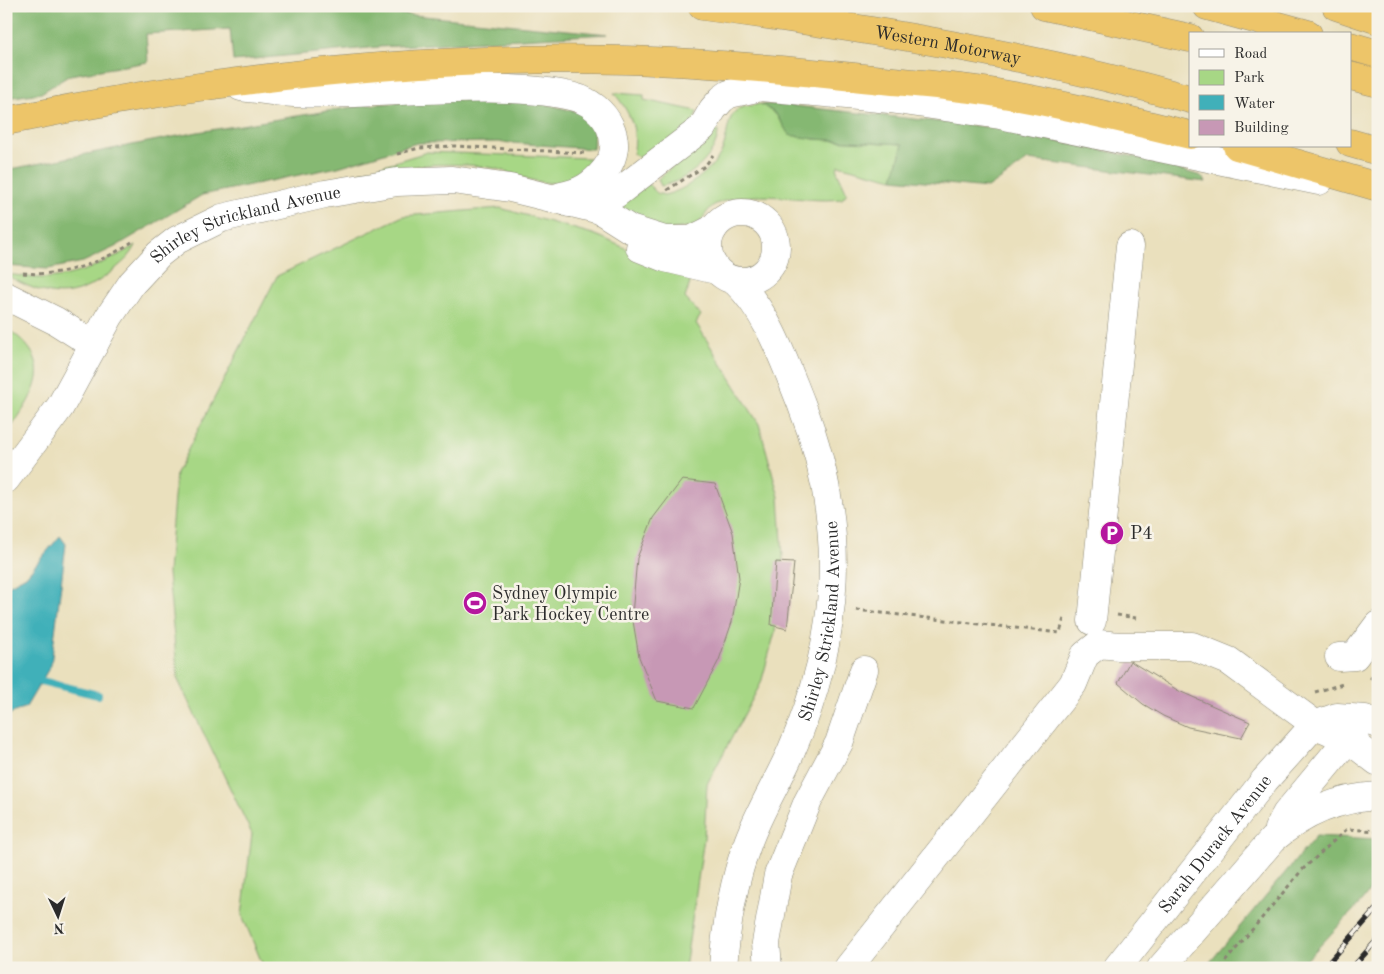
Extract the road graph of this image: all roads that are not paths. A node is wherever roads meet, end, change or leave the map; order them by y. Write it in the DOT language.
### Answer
graph roads {
  1 [pos="702,6"];
  2 [pos="1044,6"];
  3 [pos="1207,6"];
  4 [pos="1336,6"];
  5 [pos="1378,20"];
  6 [pos="1301,32"];
  7 [pos="1189,38"];
  8 [pos="1352,47"];
  9 [pos="1378,54"];
  10 [pos="1352,76"];
  11 [pos="1378,83"];
  12 [pos="218,84"];
  13 [pos="1189,99"];
  14 [pos="6,121"];
  15 [pos="1189,135"];
  16 [pos="1352,144"];
  17 [pos="1244,148"];
  18 [pos="1378,151"];
  19 [pos="1378,187"];
  20 [pos="1378,191"];
  21 [pos="556,200"];
  22 [pos="600,210"];
  23 [pos="713,229"];
  24 [pos="1130,246"];
  25 [pos="736,276"];
  26 [pos="6,296"];
  27 [pos="94,345"];
  28 [pos="6,479"];
  29 [pos="1092,621"];
  30 [pos="1378,625"];
  31 [pos="1339,657"];
  32 [pos="864,670"];
  33 [pos="1374,716"];
  34 [pos="1316,725"];
  35 [pos="1348,739"];
  36 [pos="1378,762"];
  37 [pos="1378,796"];
  38 [pos="1274,840"];
  39 [pos="723,968"];
  40 [pos="768,968"];
  41 [pos="848,968"];
  42 [pos="1117,968"];
  43 [pos="1161,968"];
  1 -- 13 [label="highway, Western Motorway"];
  2 -- 7 [label="highway"];
  3 -- 6 [label="highway"];
  4 -- 5 [label="highway"];
  8 -- 9 [label="highway"];
  10 -- 11 [label="highway"];
  12 -- 14 [label="highway"];
  12 -- 15 [label="highway"];
  12 -- 21 [label="street"];
  16 -- 18 [label="highway"];
  17 -- 19 [label="highway"];
  20 -- 21 [label="street"];
  21 -- 22 [label="street, Shirley Strickland Avenue"];
  21 -- 27 [label="street, Shirley Strickland Avenue"];
  22 -- 23 [label="street, Shirley Strickland Avenue"];
  22 -- 25 [label="street"];
  23 -- 25 [label="street"];
  23 -- 25 [label="street"];
  24 -- 29 [label="street"];
  25 -- 39 [label="street, Shirley Strickland Avenue"];
  26 -- 27 [label="street"];
  27 -- 28 [label="street, Shirley Strickland Avenue"];
  30 -- 31 [label="street"];
  32 -- 40 [label="street"];
  33 -- 34 [label="street"];
  33 -- 35 [label="street"];
  34 -- 35 [label="street"];
  34 -- 41 [label="street"];
  34 -- 42 [label="street, Sarah Durack Avenue"];
  35 -- 36 [label="street"];
  35 -- 38 [label="street"];
  37 -- 38 [label="street, Sarah Durack Avenue"];
  38 -- 43 [label="street, Sarah Durack Avenue"];
}
